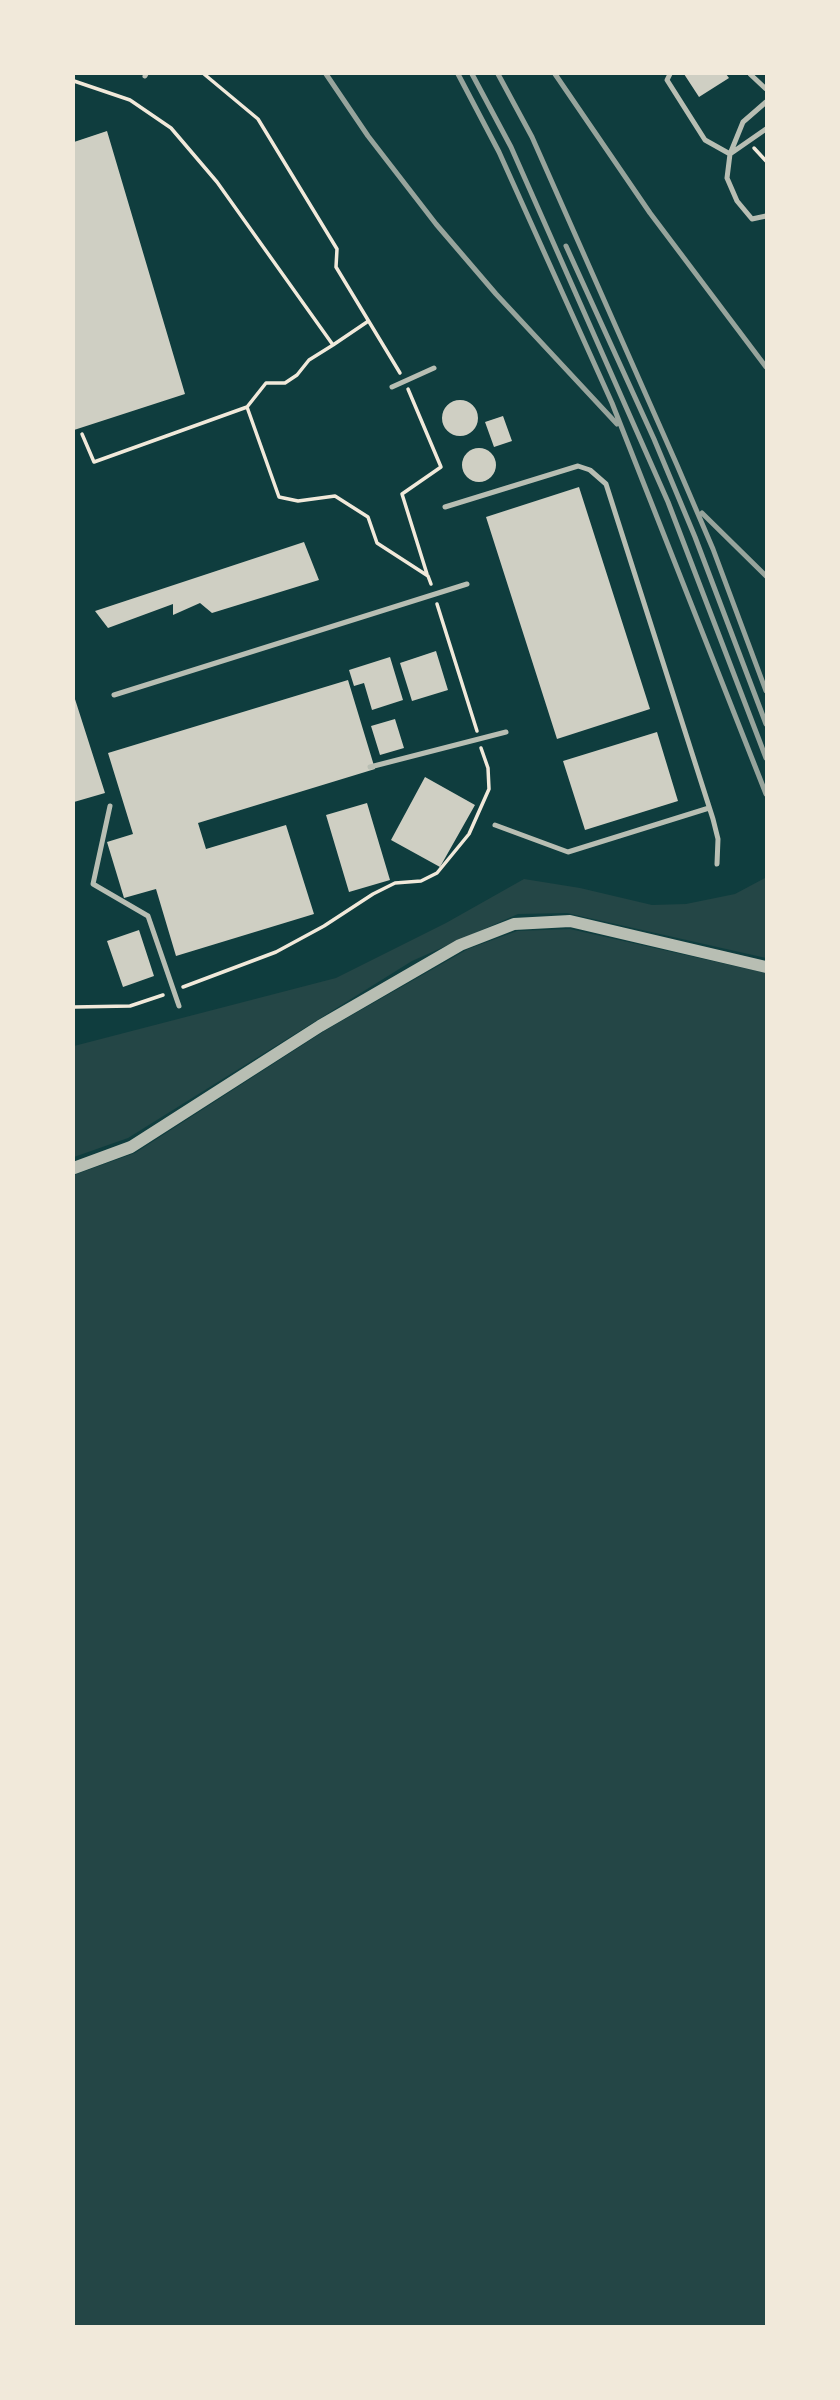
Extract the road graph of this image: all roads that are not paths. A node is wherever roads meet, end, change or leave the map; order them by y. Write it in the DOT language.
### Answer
graph roads {
  1 [pos="670,74"];
  2 [pos="750,74"];
  3 [pos="766,89"];
  4 [pos="766,102"];
  5 [pos="766,129"];
  6 [pos="730,155"];
  7 [pos="766,216"];
  8 [pos="435,368"];
  9 [pos="392,387"];
  10 [pos="445,507"];
  11 [pos="467,584"];
  12 [pos="114,695"];
  13 [pos="506,732"];
  14 [pos="370,767"];
  15 [pos="110,806"];
  16 [pos="709,808"];
  17 [pos="495,825"];
  18 [pos="717,864"];
  19 [pos="766,967"];
  20 [pos="179,1006"];
  21 [pos="74,1168"];
  1 -- 6 [label="lane"];
  2 -- 3 [label="lane"];
  4 -- 6 [label="lane"];
  5 -- 6 [label="lane"];
  6 -- 7 [label="lane"];
  8 -- 9 [label="lane"];
  10 -- 16 [label="lane"];
  11 -- 12 [label="lane"];
  13 -- 14 [label="lane"];
  15 -- 20 [label="lane"];
  16 -- 17 [label="lane"];
  16 -- 18 [label="lane"];
  19 -- 21 [label="street"];
}
